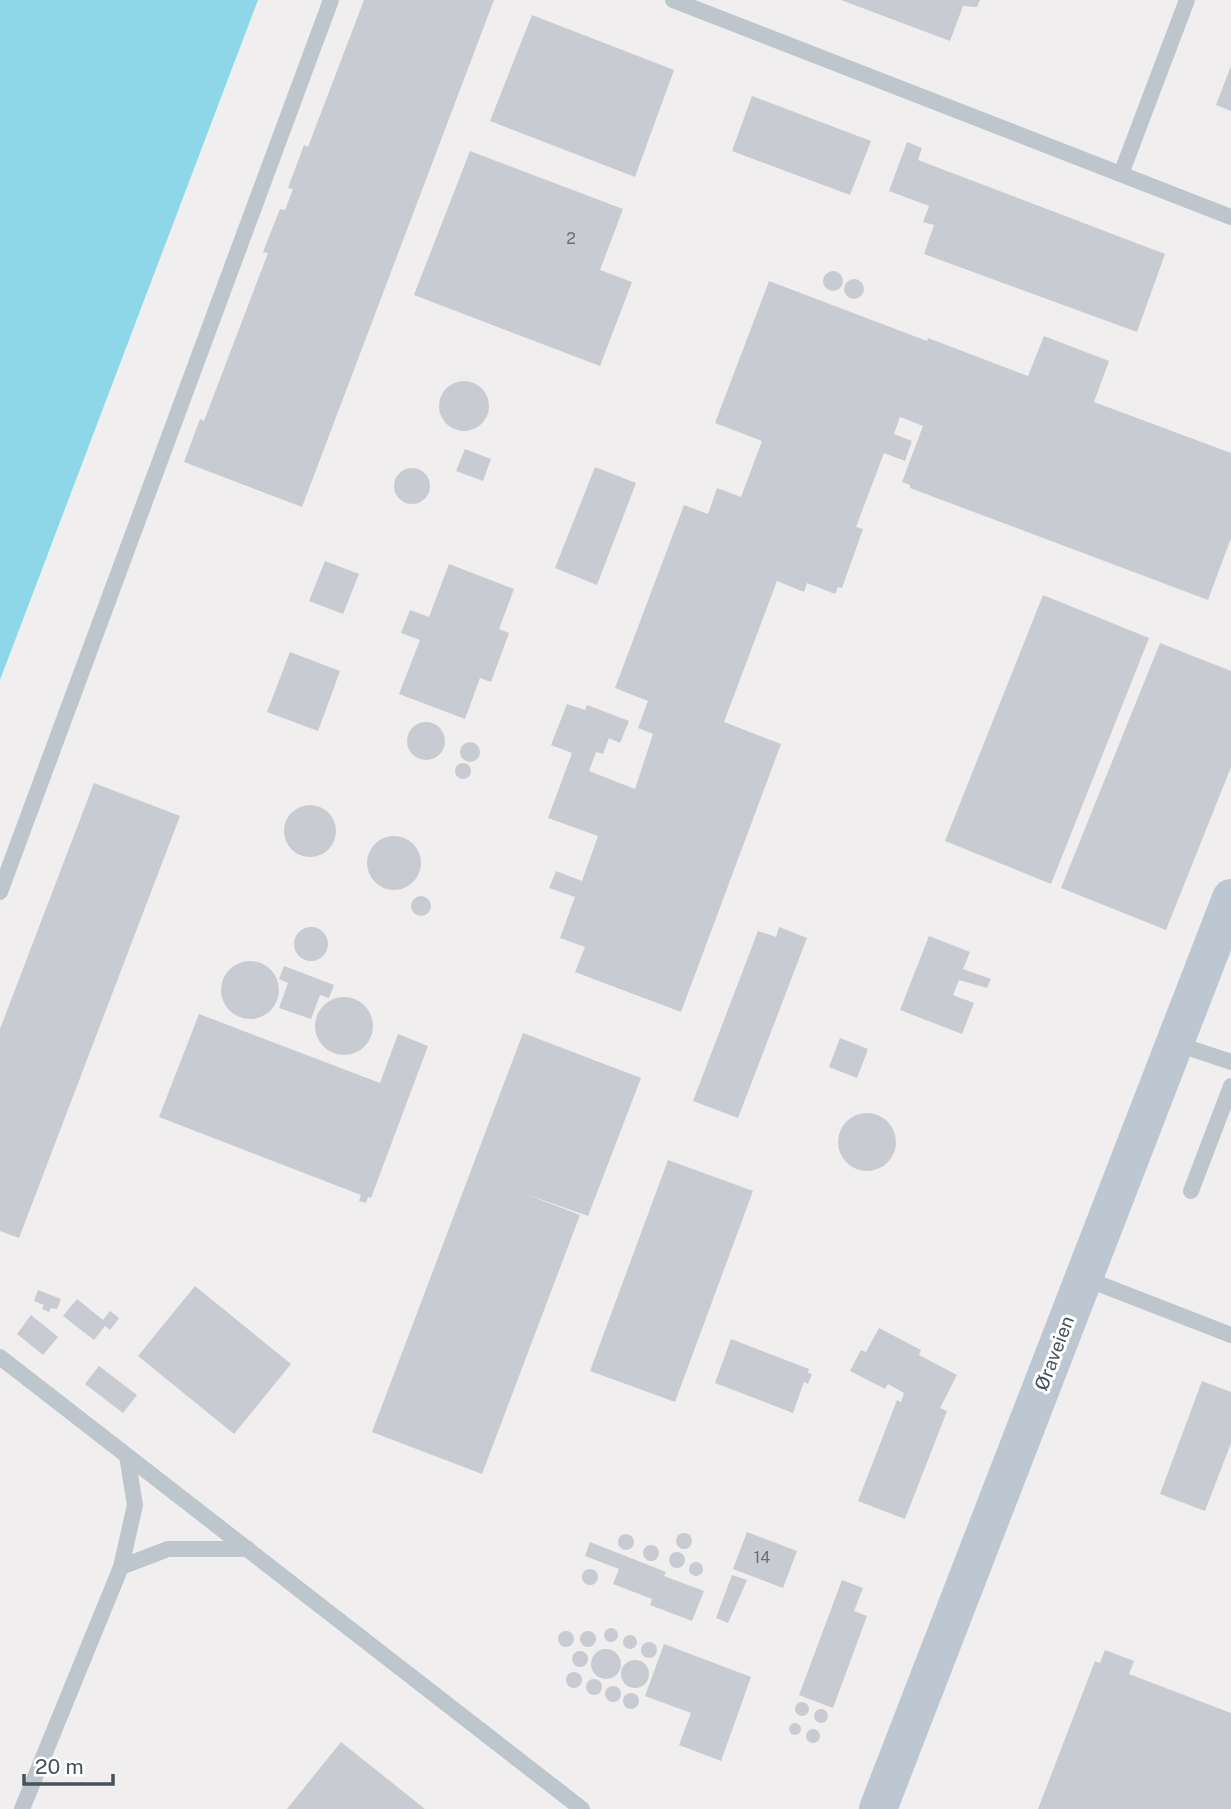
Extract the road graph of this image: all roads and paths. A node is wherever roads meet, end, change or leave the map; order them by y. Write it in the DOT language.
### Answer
graph roads {
  1 [pos="331,0"];
  2 [pos="673,0"];
  3 [pos="1187,0"];
  4 [pos="1121,174"];
  5 [pos="1231,216"];
  6 [pos="0,892"];
  7 [pos="1231,898"];
  8 [pos="1174,1043"];
  9 [pos="1231,1062"];
  10 [pos="1231,1086"];
  11 [pos="1191,1191"];
  12 [pos="1083,1278"];
  13 [pos="1231,1335"];
  14 [pos="0,1357"];
  15 [pos="128,1456"];
  16 [pos="248,1549"];
  17 [pos="121,1567"];
  18 [pos="22,1809"];
  19 [pos="582,1809"];
  20 [pos="878,1809"];
  1 -- 6 [label="lane"];
  2 -- 4 [label="lane"];
  3 -- 4 [label="lane"];
  4 -- 5 [label="lane"];
  7 -- 8 [label="street, Øraveien"];
  8 -- 9 [label="lane"];
  8 -- 12 [label="street, Øraveien"];
  10 -- 11 [label="lane"];
  12 -- 13 [label="lane"];
  12 -- 20 [label="street, Øraveien"];
  14 -- 15 [label="lane"];
  15 -- 16 [label="lane"];
  15 -- 17 [label="lane"];
  16 -- 17 [label="lane"];
  16 -- 19 [label="lane"];
  17 -- 18 [label="lane"];
}
